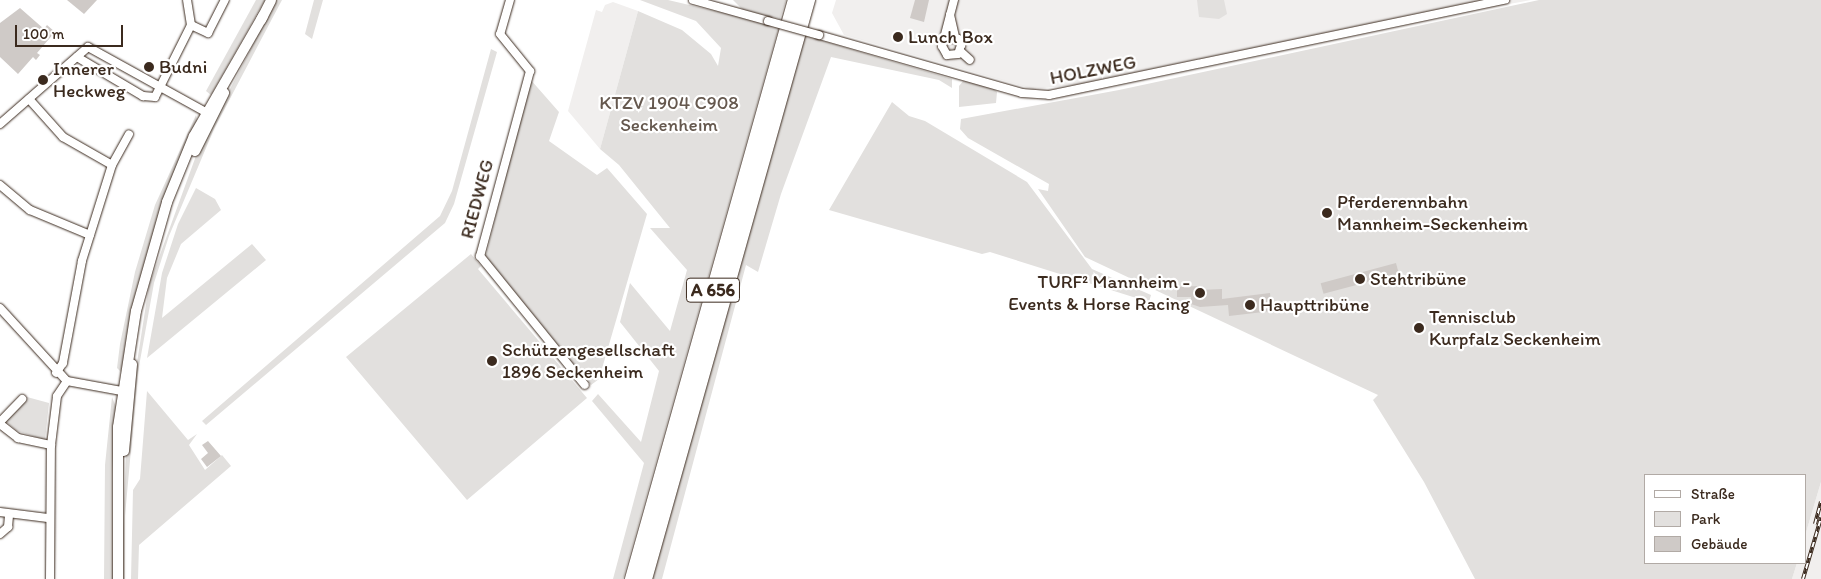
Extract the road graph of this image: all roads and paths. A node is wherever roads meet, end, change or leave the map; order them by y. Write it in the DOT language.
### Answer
graph roads {
  1 [pos="187,0"];
  2 [pos="225,0"];
  3 [pos="272,0"];
  4 [pos="510,0"];
  5 [pos="693,0"];
  6 [pos="795,0"];
  7 [pos="808,0"];
  8 [pos="954,0"];
  9 [pos="1506,0"];
  10 [pos="724,4"];
  11 [pos="950,13"];
  12 [pos="191,25"];
  13 [pos="955,37"];
  14 [pos="946,39"];
  15 [pos="960,52"];
  16 [pos="950,56"];
  17 [pos="77,57"];
  18 [pos="970,60"];
  19 [pos="945,72"];
  20 [pos="161,90"];
  21 [pos="29,99"];
  22 [pos="208,114"];
  23 [pos="0,124"];
  24 [pos="129,134"];
  25 [pos="112,165"];
  26 [pos="0,184"];
  27 [pos="90,235"];
  28 [pos="0,308"];
  29 [pos="56,373"];
  30 [pos="67,381"];
  31 [pos="584,386"];
  32 [pos="125,392"];
  33 [pos="22,399"];
  34 [pos="0,423"];
  35 [pos="51,445"];
  36 [pos="0,512"];
  37 [pos="9,515"];
  38 [pos="48,518"];
  39 [pos="0,534"];
  40 [pos="50,579"];
  41 [pos="118,579"];
  42 [pos="632,579"];
  43 [pos="645,579"];
  1 -- 12 [label="street"];
  2 -- 12 [label="street"];
  3 -- 22 [label="main road"];
  4 -- 31 [label="street, RIEDWEG"];
  5 -- 10 [label="street, HOLZWEG"];
  6 -- 42 [label="highway, A 656"];
  7 -- 43 [label="highway, A 656"];
  8 -- 11 [label="street"];
  9 -- 19 [label="street, HOLZWEG"];
  10 -- 19 [label="street, HOLZWEG, bridge"];
  11 -- 13 [label="street"];
  11 -- 14 [label="street"];
  12 -- 20 [label="street"];
  13 -- 14 [label="street"];
  13 -- 15 [label="street"];
  14 -- 16 [label="street"];
  15 -- 16 [label="street"];
  15 -- 18 [label="street"];
  16 -- 19 [label="street"];
  17 -- 20 [label="street"];
  17 -- 20 [label="street"];
  17 -- 21 [label="street"];
  20 -- 22 [label="street"];
  21 -- 23 [label="street"];
  21 -- 25 [label="street"];
  22 -- 32 [label="main road"];
  24 -- 25 [label="street"];
  25 -- 27 [label="street"];
  26 -- 27 [label="street"];
  27 -- 29 [label="street"];
  28 -- 29 [label="street"];
  29 -- 30 [label="street"];
  30 -- 32 [label="street"];
  30 -- 35 [label="street"];
  32 -- 41 [label="main road"];
  33 -- 34 [label="street"];
  34 -- 35 [label="street"];
  35 -- 38 [label="street"];
  36 -- 37 [label="street"];
  37 -- 38 [label="street"];
  37 -- 39 [label="street"];
  38 -- 40 [label="street"];
}
